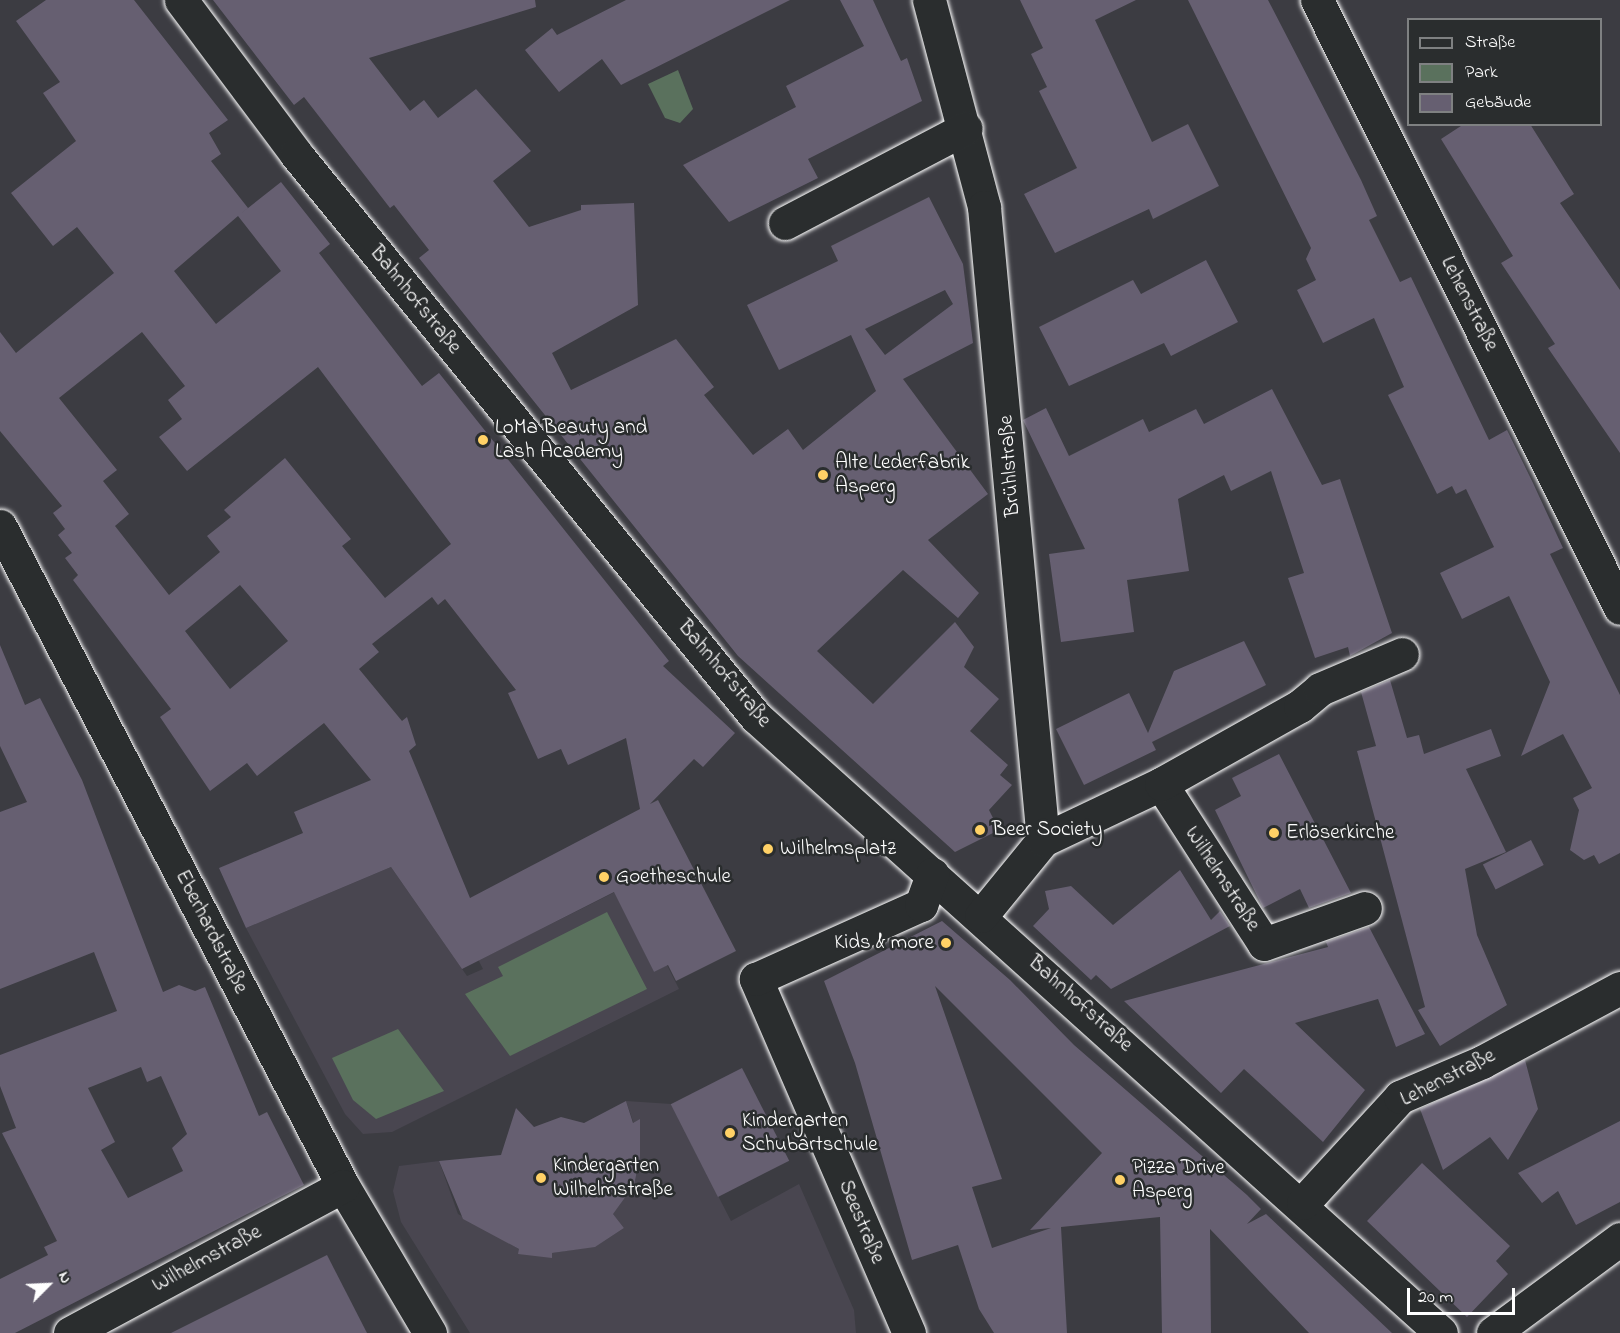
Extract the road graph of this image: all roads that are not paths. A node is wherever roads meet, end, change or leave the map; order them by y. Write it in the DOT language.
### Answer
graph roads {
  1 [pos="181,0"];
  2 [pos="929,0"];
  3 [pos="1317,0"];
  4 [pos="966,128"];
  5 [pos="785,224"];
  6 [pos="0,526"];
  7 [pos="1620,608"];
  8 [pos="1402,654"];
  9 [pos="1161,784"];
  10 [pos="1043,840"];
  11 [pos="932,874"];
  12 [pos="1365,908"];
  13 [pos="981,916"];
  14 [pos="1620,988"];
  15 [pos="343,1186"];
  16 [pos="1303,1203"];
  17 [pos="1620,1239"];
  18 [pos="70,1333"];
  19 [pos="430,1333"];
  20 [pos="909,1333"];
  21 [pos="1441,1333"];
  22 [pos="1493,1333"];
  1 -- 11 [label="street, Bahnhofstraße"];
  2 -- 4 [label="street, Brühlstraße"];
  3 -- 7 [label="street, Lehenstraße"];
  4 -- 5 [label="street"];
  4 -- 10 [label="street, Brühlstraße"];
  6 -- 15 [label="street, Eberhardstraße"];
  8 -- 9 [label="street"];
  9 -- 10 [label="street"];
  9 -- 12 [label="street, Wilhelmstraße"];
  10 -- 13 [label="street"];
  11 -- 13 [label="street, Bahnhofstraße"];
  11 -- 20 [label="street, Seestraße"];
  13 -- 16 [label="street, Bahnhofstraße"];
  14 -- 16 [label="street, Lehenstraße"];
  15 -- 18 [label="street, Wilhelmstraße"];
  15 -- 19 [label="street, Eberhardstraße"];
  16 -- 21 [label="street, Bahnhofstraße"];
  17 -- 22 [label="street"];
}
